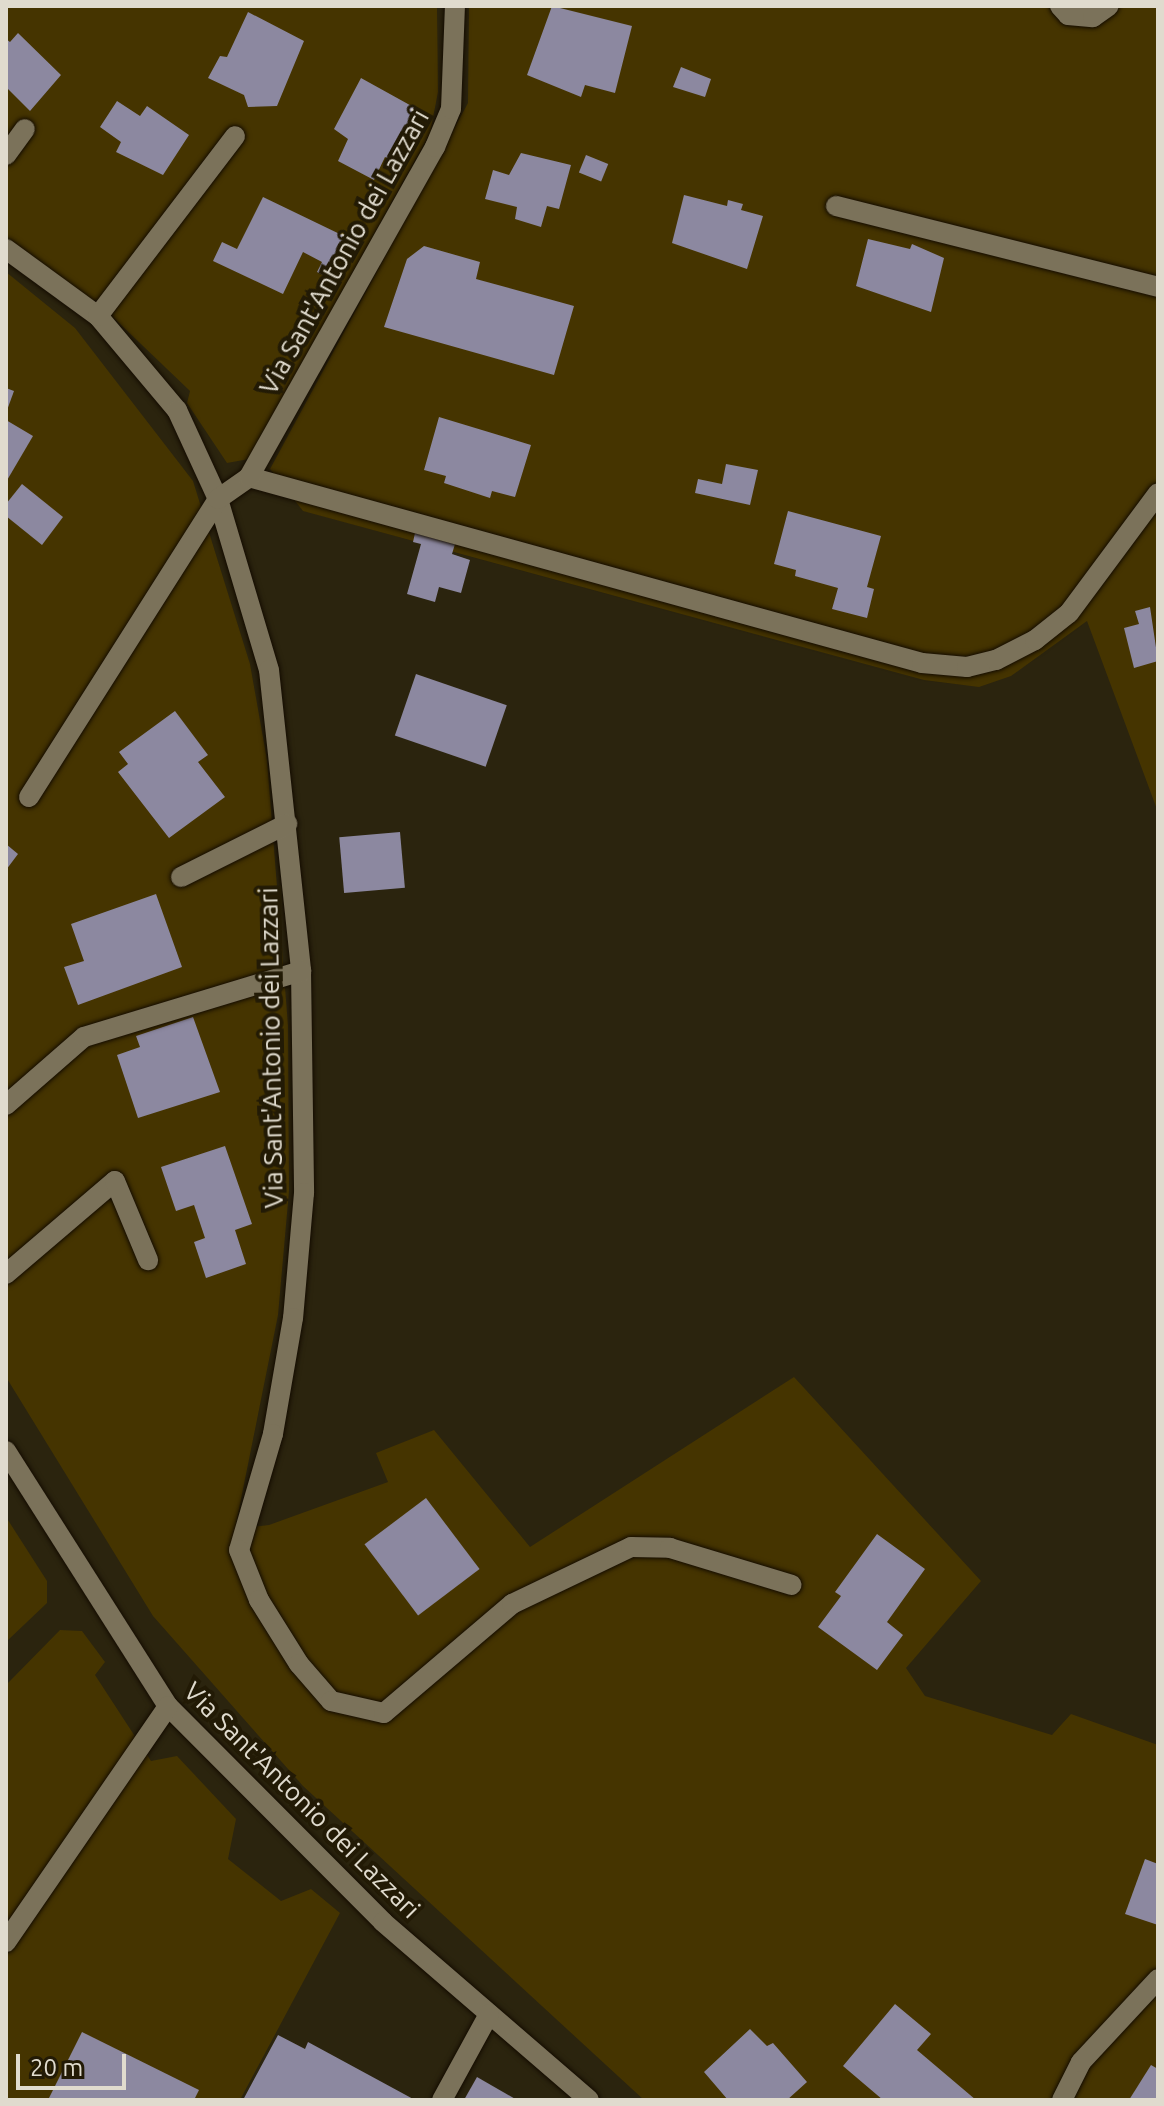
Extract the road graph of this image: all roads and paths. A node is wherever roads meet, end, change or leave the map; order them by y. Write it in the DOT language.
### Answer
graph roads {
  1 [pos="455,6"];
  2 [pos="1060,6"];
  3 [pos="1109,6"];
  4 [pos="25,129"];
  5 [pos="235,136"];
  6 [pos="6,155"];
  7 [pos="836,206"];
  8 [pos="6,249"];
  9 [pos="1158,287"];
  10 [pos="98,316"];
  11 [pos="249,477"];
  12 [pos="1158,493"];
  13 [pos="218,499"];
  14 [pos="29,797"];
  15 [pos="287,824"];
  16 [pos="181,877"];
  17 [pos="301,971"];
  18 [pos="6,1105"];
  19 [pos="148,1260"];
  20 [pos="6,1274"];
  21 [pos="6,1451"];
  22 [pos="792,1585"];
  23 [pos="168,1706"];
  24 [pos="6,1942"];
  25 [pos="1158,1979"];
  26 [pos="489,2014"];
  27 [pos="442,2100"];
  28 [pos="589,2100"];
  29 [pos="1062,2100"];
  1 -- 11 [label="street, Via Sant'Antonio dei Lazzari"];
  2 -- 3 [label="street"];
  4 -- 6 [label="street"];
  5 -- 10 [label="street"];
  7 -- 9 [label="street"];
  8 -- 10 [label="street, Via Sant'Antonio dei Lazzari"];
  10 -- 13 [label="street, Via Sant'Antonio dei Lazzari"];
  11 -- 12 [label="street"];
  11 -- 13 [label="street, Via Sant'Antonio dei Lazzari"];
  13 -- 14 [label="street"];
  13 -- 15 [label="street, Via Sant'Antonio dei Lazzari"];
  15 -- 16 [label="street"];
  15 -- 17 [label="street, Via Sant'Antonio dei Lazzari"];
  17 -- 18 [label="street"];
  17 -- 22 [label="street, Via Sant'Antonio dei Lazzari"];
  19 -- 20 [label="street"];
  21 -- 23 [label="street, Via Sant'Antonio dei Lazzari"];
  23 -- 24 [label="street"];
  23 -- 26 [label="street, Via Sant'Antonio dei Lazzari"];
  25 -- 29 [label="street"];
  26 -- 27 [label="street"];
  26 -- 28 [label="street, Via Sant'Antonio dei Lazzari"];
}
